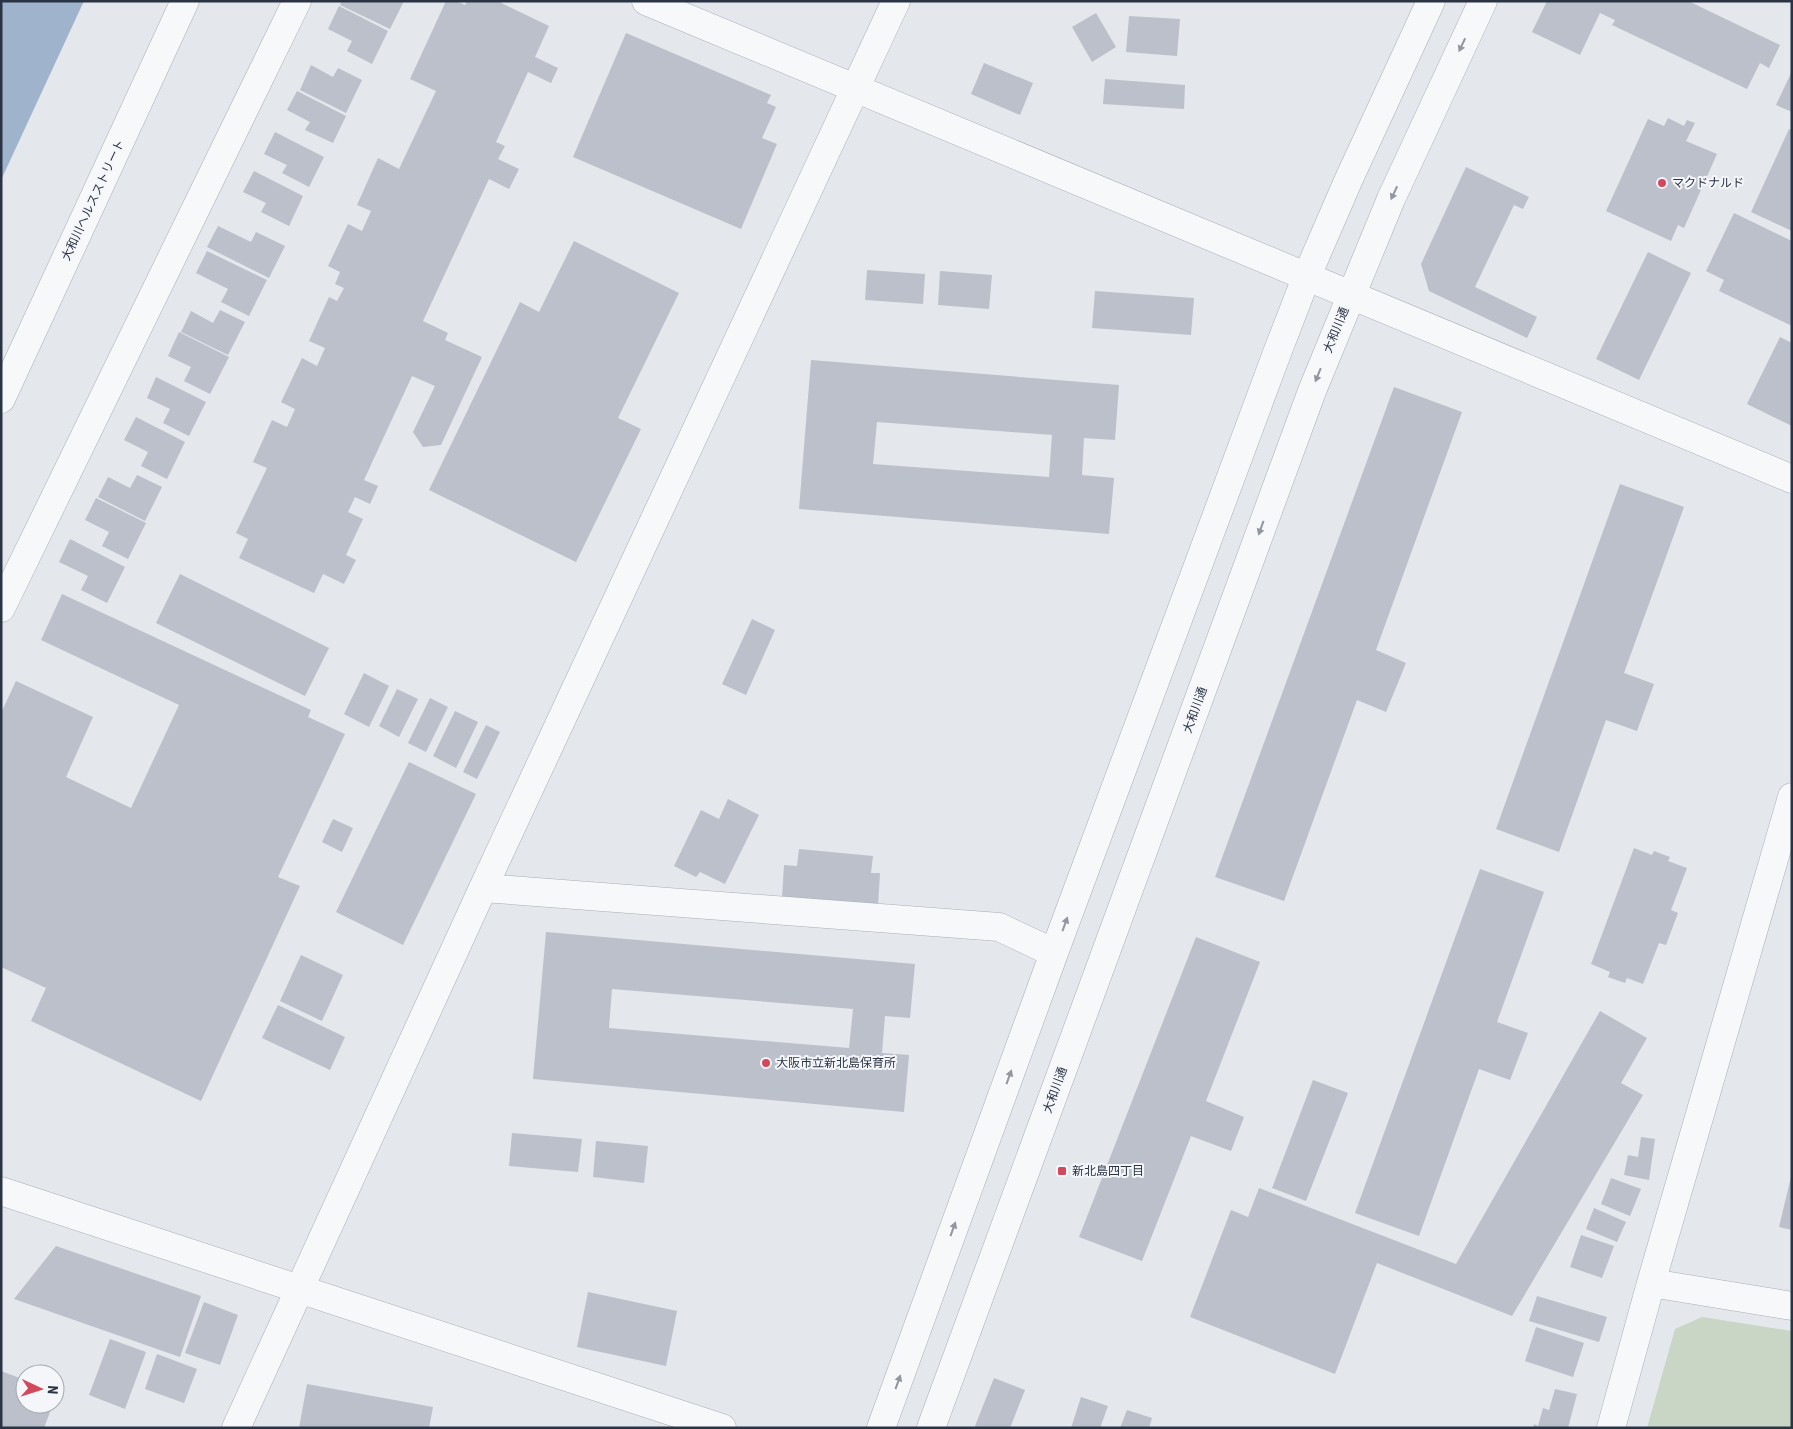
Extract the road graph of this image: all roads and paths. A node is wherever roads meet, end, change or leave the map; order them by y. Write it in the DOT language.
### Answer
graph roads {
  1 [pos="185,1"];
  2 [pos="297,1"];
  3 [pos="646,1"];
  4 [pos="896,1"];
  5 [pos="1431,1"];
  6 [pos="1483,1"];
  7 [pos="855,89"];
  8 [pos="1306,278"];
  9 [pos="1350,296"];
  10 [pos="1,399"];
  11 [pos="1792,479"];
  12 [pos="1,608"];
  13 [pos="1792,797"];
  14 [pos="483,888"];
  15 [pos="1054,953"];
  16 [pos="1,1191"];
  17 [pos="1651,1283"];
  18 [pos="300,1289"];
  19 [pos="1792,1306"];
  20 [pos="236,1428"];
  21 [pos="722,1428"];
  22 [pos="881,1428"];
  23 [pos="931,1428"];
  24 [pos="1611,1428"];
  1 -- 10 [label="street, 大和川ヘルスストリート"];
  2 -- 12 [label="street"];
  3 -- 7 [label="street"];
  4 -- 7 [label="street"];
  5 -- 8 [label="street"];
  6 -- 9 [label="street, 大和川通, one-way"];
  7 -- 8 [label="street"];
  7 -- 14 [label="street"];
  8 -- 9 [label="street"];
  15 -- 8 [label="street, one-way"];
  9 -- 11 [label="street"];
  9 -- 23 [label="street, 大和川通, one-way"];
  13 -- 17 [label="street"];
  14 -- 15 [label="street"];
  14 -- 18 [label="street"];
  22 -- 15 [label="street, one-way"];
  16 -- 18 [label="street"];
  17 -- 19 [label="street"];
  17 -- 24 [label="street"];
  18 -- 20 [label="street"];
  18 -- 21 [label="street"];
}
